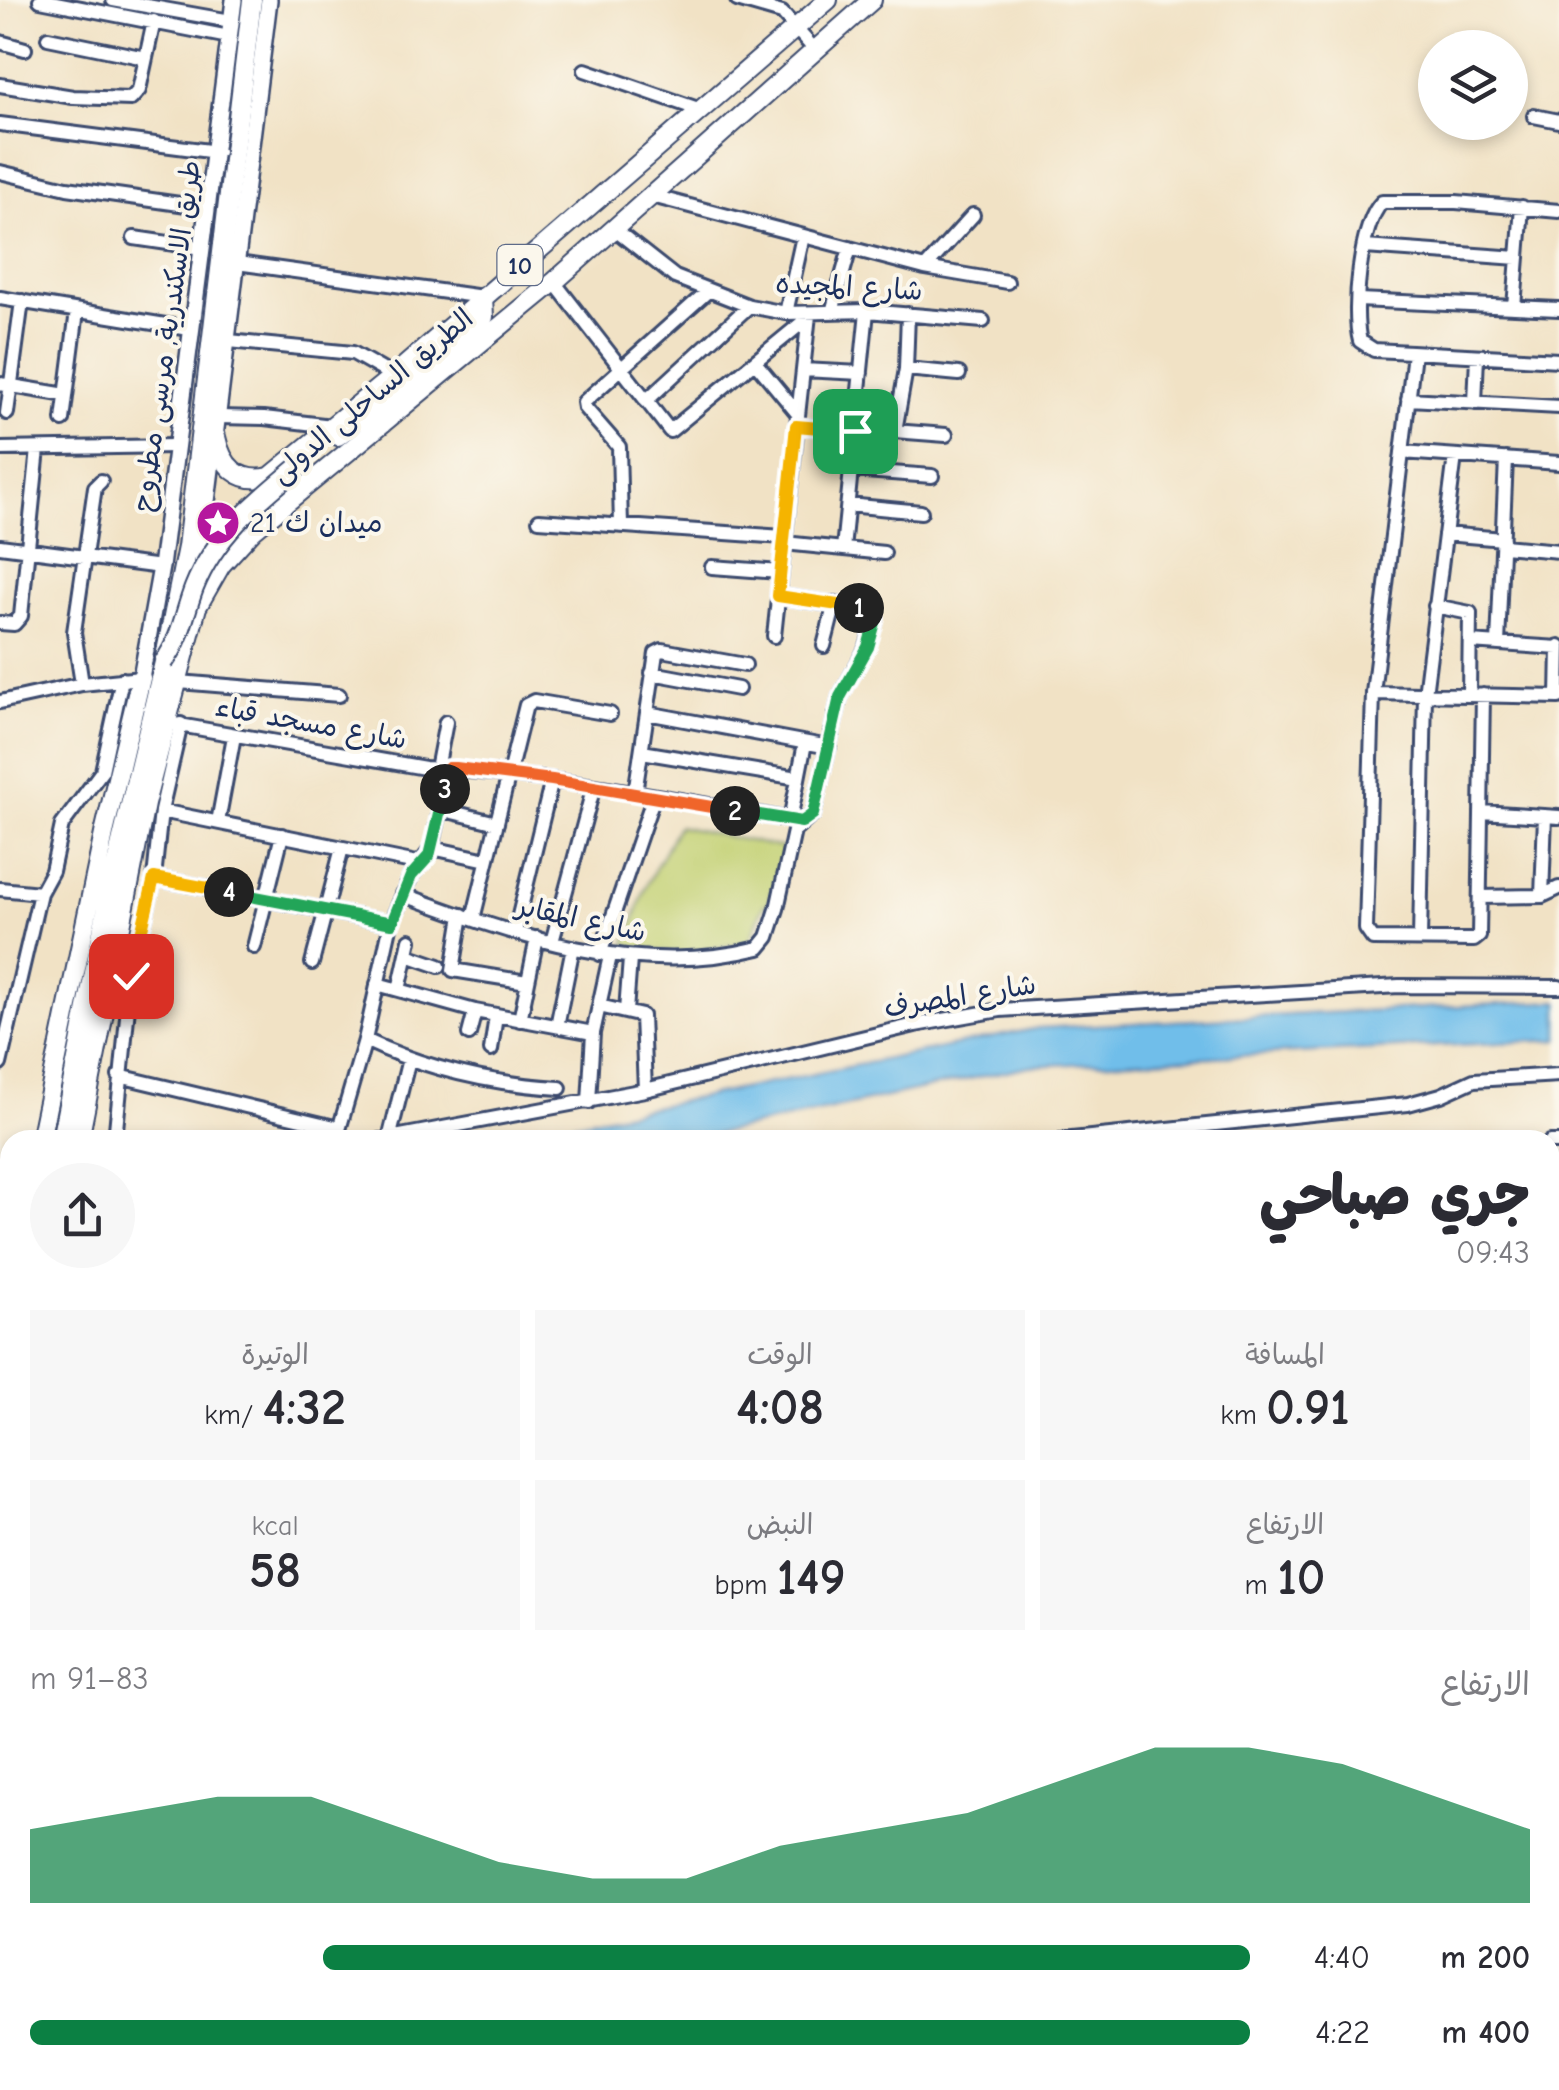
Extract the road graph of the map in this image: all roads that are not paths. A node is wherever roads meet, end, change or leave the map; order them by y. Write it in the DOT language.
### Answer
graph roads {
  1 [pos="40,0"];
  2 [pos="114,0"];
  3 [pos="234,0"];
  4 [pos="252,0"];
  5 [pos="269,0"];
  6 [pos="737,0"];
  7 [pos="828,0"];
  8 [pos="872,0"];
  9 [pos="168,5"];
  10 [pos="154,21"];
  11 [pos="796,28"];
  12 [pos="230,29"];
  13 [pos="48,38"];
  14 [pos="0,42"];
  15 [pos="25,49"];
  16 [pos="816,50"];
  17 [pos="146,58"];
  18 [pos="585,70"];
  19 [pos="0,86"];
  20 [pos="698,110"];
  21 [pos="1534,116"];
  22 [pos="1559,121"];
  23 [pos="0,124"];
  24 [pos="217,152"];
  25 [pos="0,172"];
  26 [pos="652,196"];
  27 [pos="1522,207"];
  28 [pos="208,208"];
  29 [pos="1559,211"];
  30 [pos="973,216"];
  31 [pos="614,229"];
  32 [pos="802,236"];
  33 [pos="134,238"];
  34 [pos="1365,247"];
  35 [pos="202,248"];
  36 [pos="850,248"];
  37 [pos="1518,258"];
  38 [pos="237,263"];
  39 [pos="925,268"];
  40 [pos="554,282"];
  41 [pos="1007,282"];
  42 [pos="708,291"];
  43 [pos="483,297"];
  44 [pos="0,298"];
  45 [pos="1358,300"];
  46 [pos="22,302"];
  47 [pos="750,306"];
  48 [pos="1514,307"];
  49 [pos="1559,309"];
  50 [pos="77,311"];
  51 [pos="786,312"];
  52 [pos="832,312"];
  53 [pos="867,312"];
  54 [pos="908,314"];
  55 [pos="809,315"];
  56 [pos="983,320"];
  57 [pos="190,329"];
  58 [pos="229,341"];
  59 [pos="1414,352"];
  60 [pos="1477,356"];
  61 [pos="1559,360"];
  62 [pos="755,362"];
  63 [pos="906,368"];
  64 [pos="620,369"];
  65 [pos="803,370"];
  66 [pos="861,373"];
  67 [pos="959,374"];
  68 [pos="392,376"];
  69 [pos="5,385"];
  70 [pos="66,394"];
  71 [pos="1408,399"];
  72 [pos="646,401"];
  73 [pos="1475,403"];
  74 [pos="1559,408"];
  75 [pos="7,413"];
  76 [pos="63,420"];
  77 [pos="797,420"];
  78 [pos="332,426"];
  79 [pos="212,428"];
  80 [pos="855,430"];
  81 [pos="896,431"];
  82 [pos="946,434"];
  83 [pos="176,446"];
  84 [pos="0,449"];
  85 [pos="38,449"];
  86 [pos="1402,452"];
  87 [pos="1455,456"];
  88 [pos="1506,460"];
  89 [pos="1559,463"];
  90 [pos="851,470"];
  91 [pos="932,476"];
  92 [pos="101,481"];
  93 [pos="848,504"];
  94 [pos="922,512"];
  95 [pos="539,520"];
  96 [pos="621,526"];
  97 [pos="1445,534"];
  98 [pos="784,540"];
  99 [pos="1503,543"];
  100 [pos="0,546"];
  101 [pos="26,548"];
  102 [pos="843,549"];
  103 [pos="1559,551"];
  104 [pos="884,552"];
  105 [pos="85,556"];
  106 [pos="712,567"];
  107 [pos="161,568"];
  108 [pos="780,572"];
  109 [pos="204,590"];
  110 [pos="778,596"];
  111 [pos="835,602"];
  112 [pos="1434,606"];
  113 [pos="0,623"];
  114 [pos="774,636"];
  115 [pos="1470,642"];
  116 [pos="1498,644"];
  117 [pos="824,646"];
  118 [pos="1559,647"];
  119 [pos="164,662"];
  120 [pos="745,665"];
  121 [pos="652,674"];
  122 [pos="142,678"];
  123 [pos="122,679"];
  124 [pos="179,682"];
  125 [pos="82,684"];
  126 [pos="738,688"];
  127 [pos="1373,693"];
  128 [pos="1425,694"];
  129 [pos="339,695"];
  130 [pos="1476,695"];
  131 [pos="1559,697"];
  132 [pos="0,702"];
  133 [pos="647,713"];
  134 [pos="610,714"];
  135 [pos="446,722"];
  136 [pos="174,724"];
  137 [pos="234,736"];
  138 [pos="805,743"];
  139 [pos="829,747"];
  140 [pos="642,752"];
  141 [pos="443,768"];
  142 [pos="508,774"];
  143 [pos="798,778"];
  144 [pos="552,780"];
  145 [pos="594,786"];
  146 [pos="635,793"];
  147 [pos="654,796"];
  148 [pos="440,809"];
  149 [pos="160,811"];
  150 [pos="1481,812"];
  151 [pos="1552,817"];
  152 [pos="796,821"];
  153 [pos="218,822"];
  154 [pos="496,823"];
  155 [pos="282,836"];
  156 [pos="342,848"];
  157 [pos="432,848"];
  158 [pos="488,860"];
  159 [pos="422,864"];
  160 [pos="154,878"];
  161 [pos="1559,888"];
  162 [pos="0,889"];
  163 [pos="40,894"];
  164 [pos="402,894"];
  165 [pos="1542,896"];
  166 [pos="1480,897"];
  167 [pos="266,899"];
  168 [pos="326,910"];
  169 [pos="468,917"];
  170 [pos="392,923"];
  171 [pos="515,932"];
  172 [pos="537,938"];
  173 [pos="410,940"];
  174 [pos="1420,940"];
  175 [pos="552,942"];
  176 [pos="254,947"];
  177 [pos="573,947"];
  178 [pos="605,955"];
  179 [pos="407,956"];
  180 [pos="630,959"];
  181 [pos="312,964"];
  182 [pos="439,966"];
  183 [pos="528,982"];
  184 [pos="377,984"];
  185 [pos="1559,986"];
  186 [pos="399,990"];
  187 [pos="599,1006"];
  188 [pos="474,1011"];
  189 [pos="626,1011"];
  190 [pos="6,1013"];
  191 [pos="496,1016"];
  192 [pos="520,1020"];
  193 [pos="557,1026"];
  194 [pos="594,1033"];
  195 [pos="469,1034"];
  196 [pos="365,1040"];
  197 [pos="491,1050"];
  198 [pos="409,1060"];
  199 [pos="0,1064"];
  200 [pos="119,1076"];
  201 [pos="1559,1076"];
  202 [pos="560,1088"];
  203 [pos="645,1090"];
  204 [pos="589,1102"];
  205 [pos="42,1130"];
  206 [pos="63,1130"];
  207 [pos="80,1130"];
  208 [pos="116,1130"];
  209 [pos="323,1130"];
  210 [pos="339,1130"];
  211 [pos="387,1130"];
  212 [pos="434,1130"];
  213 [pos="1159,1130"];
  1 -- 10 [label="street"];
  2 -- 9 [label="street"];
  3 -- 12 [label="main road, طريق الاسكندرية, مرسى مطروح"];
  4 -- 79 [label="highway"];
  5 -- 38 [label="main road, طريق الاسكندرية, مرسى مطروح / 10"];
  6 -- 11 [label="street"];
  7 -- 11 [label="highway, الطريق الساحلى الدولى / 10"];
  8 -- 16 [label="highway, الطريق الساحلى الدولى / 10"];
  9 -- 12 [label="street"];
  10 -- 12 [label="street"];
  10 -- 17 [label="street"];
  11 -- 16 [label="street"];
  11 -- 20 [label="highway, الطريق الساحلى الدولى / 10"];
  12 -- 24 [label="main road, طريق الاسكندرية, مرسى مطروح"];
  13 -- 17 [label="street"];
  14 -- 15 [label="street"];
  16 -- 26 [label="highway, الطريق الساحلى الدولى / 10"];
  17 -- 19 [label="street"];
  18 -- 20 [label="street"];
  20 -- 43 [label="highway, الطريق الساحلى الدولى / 10"];
  21 -- 22 [label="street"];
  23 -- 24 [label="street"];
  24 -- 28 [label="main road, طريق الاسكندرية, مرسى مطروح"];
  25 -- 28 [label="street"];
  26 -- 31 [label="highway, الطريق الساحلى الدولى / 10"];
  26 -- 32 [label="street"];
  27 -- 29 [label="street"];
  27 -- 34 [label="street"];
  27 -- 37 [label="street"];
  28 -- 35 [label="main road, طريق الاسكندرية, مرسى مطروح"];
  30 -- 39 [label="street"];
  31 -- 40 [label="highway, الطريق الساحلى الدولى / 10"];
  31 -- 42 [label="street, شارع المجيده"];
  32 -- 36 [label="street"];
  32 -- 51 [label="street"];
  33 -- 35 [label="street"];
  34 -- 37 [label="street"];
  34 -- 45 [label="street"];
  35 -- 57 [label="main road, طريق الاسكندرية, مرسى مطروح"];
  36 -- 39 [label="street"];
  36 -- 52 [label="street"];
  37 -- 48 [label="street"];
  38 -- 43 [label="street"];
  38 -- 58 [label="main road, طريق الاسكندرية, مرسى مطروح / 10"];
  39 -- 41 [label="street"];
  40 -- 64 [label="street"];
  40 -- 109 [label="highway, الطريق الساحلى الدولى / 10"];
  42 -- 47 [label="street, شارع المجيده"];
  42 -- 64 [label="street"];
  43 -- 68 [label="highway, الطريق الساحلى الدولى / 10"];
  43 -- 119 [label="highway, bridge"];
  44 -- 46 [label="street"];
  45 -- 48 [label="street"];
  45 -- 59 [label="street"];
  46 -- 50 [label="street"];
  46 -- 69 [label="street"];
  47 -- 51 [label="street, شارع المجيده"];
  47 -- 72 [label="street"];
  48 -- 49 [label="street"];
  50 -- 57 [label="street"];
  50 -- 70 [label="street"];
  51 -- 55 [label="street, شارع المجيده"];
  52 -- 53 [label="street, شارع المجيده"];
  52 -- 55 [label="street, شارع المجيده"];
  53 -- 54 [label="street, شارع المجيده"];
  53 -- 66 [label="street"];
  54 -- 56 [label="street, شارع المجيده"];
  54 -- 63 [label="street"];
  55 -- 62 [label="street"];
  55 -- 65 [label="street"];
  57 -- 83 [label="main road, طريق الاسكندرية, مرسى مطروح"];
  58 -- 68 [label="street"];
  58 -- 79 [label="main road, طريق الاسكندرية, مرسى مطروح / 10"];
  59 -- 60 [label="street"];
  59 -- 71 [label="street"];
  60 -- 61 [label="street"];
  60 -- 73 [label="street"];
  62 -- 72 [label="street"];
  62 -- 77 [label="street"];
  63 -- 67 [label="street"];
  63 -- 81 [label="street"];
  64 -- 72 [label="street"];
  64 -- 96 [label="street"];
  65 -- 66 [label="street"];
  65 -- 77 [label="street"];
  66 -- 80 [label="street"];
  68 -- 78 [label="highway, الطريق الساحلى الدولى / 10"];
  69 -- 70 [label="street"];
  69 -- 75 [label="street"];
  70 -- 76 [label="street"];
  71 -- 73 [label="street"];
  71 -- 86 [label="street"];
  73 -- 74 [label="street"];
  77 -- 80 [label="street"];
  77 -- 98 [label="street"];
  78 -- 79 [label="street"];
  78 -- 79 [label="highway, الطريق الساحلى الدولى / 10"];
  79 -- 109 [label="main road, طريق الاسكندرية, مرسى مطروح / 10"];
  79 -- 119 [label="highway, bridge"];
  80 -- 81 [label="street"];
  80 -- 90 [label="street"];
  81 -- 82 [label="street"];
  83 -- 85 [label="street"];
  83 -- 107 [label="main road, طريق الاسكندرية, مرسى مطروح"];
  84 -- 85 [label="street"];
  85 -- 101 [label="street"];
  86 -- 87 [label="street"];
  86 -- 127 [label="street"];
  87 -- 88 [label="street"];
  87 -- 97 [label="street"];
  88 -- 89 [label="street"];
  88 -- 99 [label="street"];
  90 -- 91 [label="street"];
  90 -- 93 [label="street"];
  92 -- 105 [label="street"];
  93 -- 94 [label="street"];
  93 -- 102 [label="street"];
  95 -- 96 [label="street"];
  96 -- 98 [label="street"];
  97 -- 99 [label="street"];
  97 -- 112 [label="street"];
  98 -- 102 [label="street"];
  98 -- 108 [label="street"];
  99 -- 103 [label="street"];
  99 -- 116 [label="street"];
  100 -- 101 [label="street"];
  101 -- 105 [label="street"];
  101 -- 113 [label="street"];
  102 -- 104 [label="street"];
  105 -- 107 [label="street"];
  105 -- 125 [label="street"];
  106 -- 108 [label="street"];
  107 -- 122 [label="main road, طريق الاسكندرية, مرسى مطروح"];
  108 -- 110 [label="street"];
  109 -- 124 [label="highway, الطريق الساحلى الدولى / 10"];
  110 -- 111 [label="street"];
  110 -- 114 [label="street"];
  111 -- 117 [label="street"];
  111 -- 139 [label="street, شارع المقابر"];
  112 -- 115 [label="street"];
  112 -- 128 [label="street"];
  115 -- 116 [label="street"];
  115 -- 130 [label="street"];
  116 -- 118 [label="street"];
  118 -- 131 [label="street"];
  119 -- 206 [label="highway"];
  120 -- 121 [label="street"];
  121 -- 126 [label="street"];
  121 -- 133 [label="street"];
  122 -- 123 [label="street"];
  122 -- 205 [label="highway"];
  123 -- 125 [label="street"];
  123 -- 163 [label="street"];
  124 -- 129 [label="street"];
  124 -- 136 [label="highway, الطريق الساحلى الدولى / 10"];
  125 -- 132 [label="street"];
  127 -- 128 [label="street"];
  127 -- 174 [label="street"];
  128 -- 130 [label="street"];
  128 -- 174 [label="street"];
  130 -- 131 [label="street"];
  130 -- 150 [label="street"];
  133 -- 138 [label="street"];
  133 -- 140 [label="street"];
  134 -- 142 [label="street"];
  135 -- 141 [label="street"];
  136 -- 137 [label="street, شارع مسجد قباء"];
  136 -- 149 [label="street"];
  136 -- 207 [label="highway, الطريق الساحلى الدولى / 10"];
  137 -- 141 [label="street, شارع مسجد قباء"];
  137 -- 153 [label="street"];
  138 -- 139 [label="street"];
  138 -- 143 [label="street"];
  139 -- 152 [label="street, شارع المقابر"];
  140 -- 143 [label="street"];
  140 -- 146 [label="street"];
  141 -- 142 [label="street, شارع مسجد قباء"];
  141 -- 148 [label="street"];
  142 -- 144 [label="street, شارع مسجد قباء"];
  142 -- 154 [label="street"];
  143 -- 152 [label="street"];
  144 -- 145 [label="street, شارع مسجد قباء"];
  144 -- 171 [label="street"];
  145 -- 146 [label="street, شارع مسجد قباء"];
  145 -- 175 [label="street"];
  146 -- 147 [label="street, شارع مسجد قباء"];
  147 -- 152 [label="street, شارع مسجد قباء"];
  147 -- 178 [label="street"];
  148 -- 154 [label="street"];
  148 -- 157 [label="street"];
  149 -- 153 [label="street"];
  149 -- 160 [label="street"];
  150 -- 151 [label="street"];
  150 -- 166 [label="street"];
  151 -- 165 [label="street"];
  152 -- 180 [label="street, شارع المقابر"];
  153 -- 155 [label="street"];
  154 -- 158 [label="street"];
  155 -- 156 [label="street"];
  155 -- 167 [label="street"];
  156 -- 159 [label="street"];
  156 -- 168 [label="street"];
  157 -- 158 [label="street"];
  157 -- 159 [label="street"];
  158 -- 169 [label="street"];
  159 -- 164 [label="street"];
  160 -- 167 [label="street"];
  160 -- 200 [label="street"];
  161 -- 165 [label="street"];
  162 -- 163 [label="street"];
  163 -- 190 [label="street"];
  164 -- 169 [label="street, شارع المقابر"];
  164 -- 170 [label="street"];
  165 -- 166 [label="street"];
  166 -- 174 [label="street"];
  167 -- 168 [label="street"];
  167 -- 176 [label="street"];
  168 -- 170 [label="street"];
  168 -- 181 [label="street"];
  169 -- 171 [label="street, شارع المقابر"];
  169 -- 183 [label="street"];
  170 -- 184 [label="street"];
  171 -- 172 [label="street, شارع المقابر"];
  172 -- 175 [label="street, شارع المقابر"];
  172 -- 183 [label="street"];
  173 -- 179 [label="street"];
  175 -- 177 [label="street, شارع المقابر"];
  177 -- 178 [label="street, شارع المقابر"];
  177 -- 193 [label="street"];
  178 -- 180 [label="street, شارع المقابر"];
  178 -- 187 [label="street"];
  179 -- 182 [label="street"];
  179 -- 186 [label="street"];
  180 -- 189 [label="street"];
  183 -- 192 [label="street"];
  184 -- 186 [label="street"];
  184 -- 196 [label="street"];
  185 -- 203 [label="street, شارع المصرف"];
  186 -- 188 [label="street"];
  187 -- 189 [label="street"];
  187 -- 194 [label="street"];
  188 -- 191 [label="street"];
  188 -- 195 [label="street"];
  189 -- 203 [label="street"];
  190 -- 199 [label="street"];
  191 -- 192 [label="street"];
  191 -- 197 [label="street"];
  192 -- 193 [label="street"];
  193 -- 194 [label="street"];
  194 -- 204 [label="street"];
  196 -- 198 [label="street"];
  196 -- 210 [label="street"];
  198 -- 202 [label="street"];
  198 -- 211 [label="street"];
  200 -- 208 [label="street"];
  200 -- 209 [label="street"];
  201 -- 213 [label="street"];
  203 -- 204 [label="street, شارع المصرف"];
  204 -- 212 [label="street, شارع المصرف"];
}
